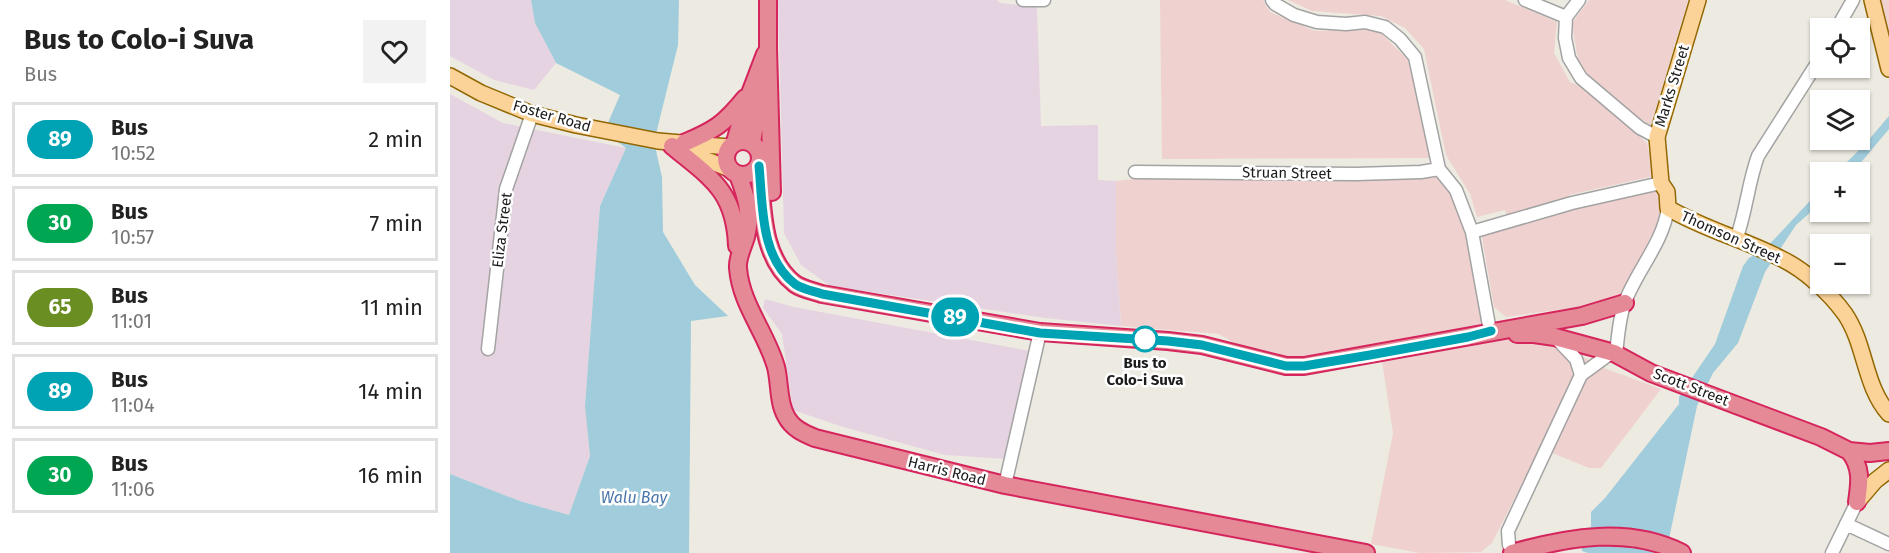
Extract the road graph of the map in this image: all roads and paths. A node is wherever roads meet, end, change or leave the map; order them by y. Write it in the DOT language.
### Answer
graph roads {
  1 [pos="768,0"];
  2 [pos="1023,0"];
  3 [pos="1044,0"];
  4 [pos="1272,0"];
  5 [pos="1525,0"];
  6 [pos="1579,0"];
  7 [pos="1698,0"];
  8 [pos="1853,0"];
  9 [pos="1872,0"];
  10 [pos="1566,17"];
  11 [pos="1843,18"];
  12 [pos="768,48"];
  13 [pos="1889,69"];
  14 [pos="1810,74"];
  15 [pos="450,76"];
  16 [pos="750,93"];
  17 [pos="532,114"];
  18 [pos="1657,137"];
  19 [pos="671,143"];
  20 [pos="739,144"];
  21 [pos="759,166"];
  22 [pos="1439,169"];
  23 [pos="734,172"];
  24 [pos="1135,172"];
  25 [pos="1661,183"];
  26 [pos="1668,207"];
  27 [pos="1472,232"];
  28 [pos="1741,242"];
  29 [pos="771,253"];
  30 [pos="738,265"];
  31 [pos="1624,303"];
  32 [pos="1491,331"];
  33 [pos="1040,333"];
  34 [pos="1555,337"];
  35 [pos="488,350"];
  36 [pos="1613,354"];
  37 [pos="1581,375"];
  38 [pos="1888,411"];
  39 [pos="1889,450"];
  40 [pos="1849,451"];
  41 [pos="1889,470"];
  42 [pos="1005,485"];
  43 [pos="1857,502"];
  44 [pos="1846,524"];
  45 [pos="1889,544"];
  46 [pos="1514,549"];
  47 [pos="1676,550"];
  48 [pos="1366,553"];
  49 [pos="1832,553"];
  1 -- 12 [label="highway"];
  2 -- 3 [label="street"];
  4 -- 22 [label="street"];
  5 -- 10 [label="street"];
  6 -- 10 [label="street"];
  7 -- 18 [label="main road, Marks Street"];
  8 -- 11 [label="street"];
  9 -- 13 [label="main road"];
  10 -- 18 [label="street"];
  12 -- 16 [label="highway"];
  12 -- 20 [label="highway"];
  12 -- 29 [label="highway"];
  14 -- 28 [label="street"];
  15 -- 17 [label="main road, Foster Road"];
  16 -- 19 [label="highway"];
  16 -- 20 [label="highway"];
  17 -- 19 [label="main road, Foster Road"];
  17 -- 35 [label="street, Eliza Street"];
  18 -- 25 [label="main road, Marks Street"];
  19 -- 20 [label="main road, Foster Road"];
  19 -- 23 [label="main road, Foster Road"];
  19 -- 30 [label="highway"];
  20 -- 21 [label="highway"];
  20 -- 23 [label="highway"];
  21 -- 23 [label="highway"];
  21 -- 29 [label="highway"];
  22 -- 24 [label="street, Struan Street"];
  22 -- 27 [label="street"];
  23 -- 30 [label="highway, Harris Road"];
  25 -- 26 [label="main road, Marks Street"];
  25 -- 27 [label="street"];
  26 -- 28 [label="main road, Thomson Street"];
  26 -- 31 [label="street"];
  27 -- 32 [label="street"];
  28 -- 38 [label="main road, Thomson Street"];
  29 -- 33 [label="highway"];
  30 -- 42 [label="highway, Harris Road"];
  31 -- 32 [label="highway"];
  31 -- 36 [label="street"];
  32 -- 33 [label="highway"];
  32 -- 34 [label="highway, Scott Street"];
  33 -- 42 [label="street"];
  34 -- 36 [label="highway, Scott Street"];
  34 -- 37 [label="street"];
  36 -- 37 [label="street"];
  36 -- 40 [label="highway, Scott Street"];
  37 -- 46 [label="street"];
  39 -- 40 [label="highway, Scott Street"];
  40 -- 43 [label="highway"];
  41 -- 43 [label="main road"];
  42 -- 48 [label="highway, Harris Road"];
  43 -- 44 [label="street"];
  44 -- 45 [label="street"];
  44 -- 49 [label="street"];
  46 -- 47 [label="highway"];
}
